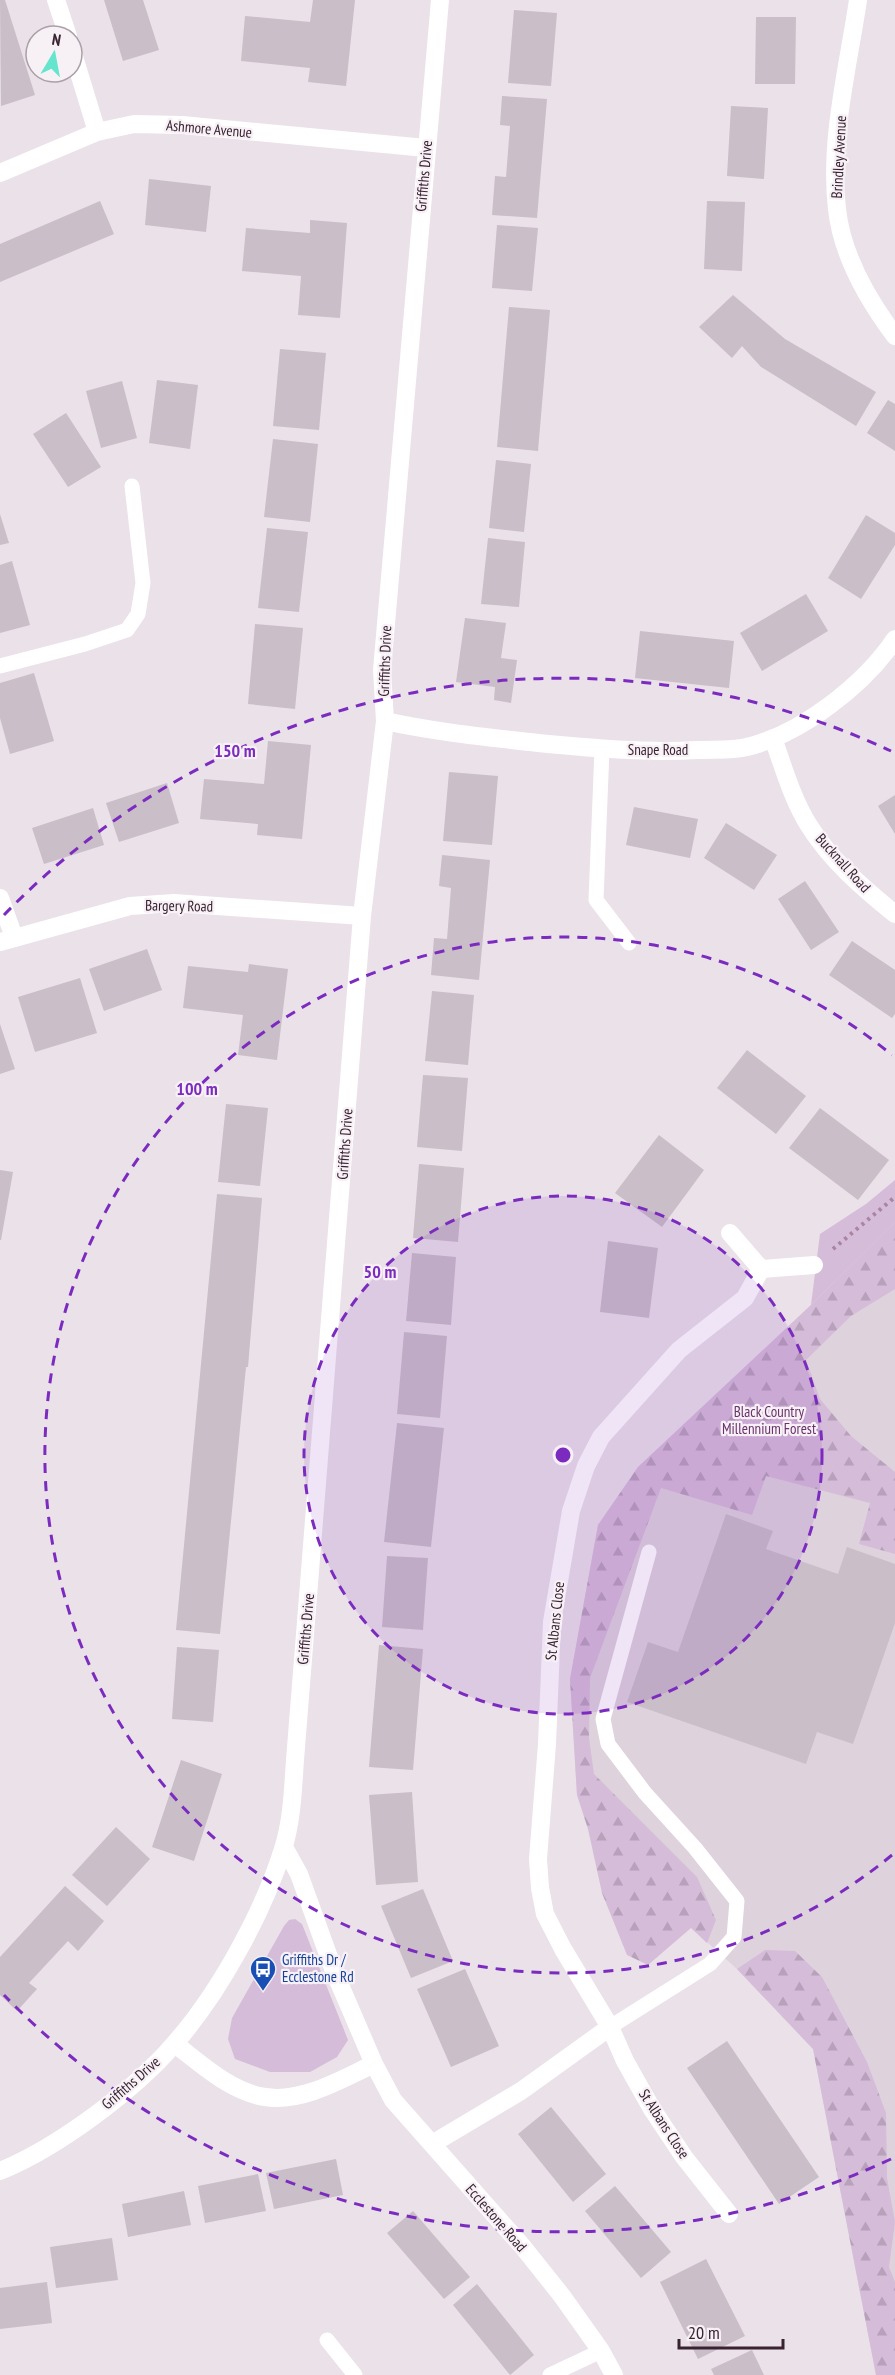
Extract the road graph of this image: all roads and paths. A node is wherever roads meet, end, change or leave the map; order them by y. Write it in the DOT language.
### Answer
graph roads {
  1 [pos="56,0"];
  2 [pos="440,0"];
  3 [pos="858,0"];
  4 [pos="64,24"];
  5 [pos="82,84"];
  6 [pos="97,132"];
  7 [pos="426,148"];
  8 [pos="0,173"];
  9 [pos="895,336"];
  10 [pos="132,486"];
  11 [pos="895,639"];
  12 [pos="0,666"];
  13 [pos="384,721"];
  14 [pos="773,738"];
  15 [pos="602,749"];
  16 [pos="0,898"];
  17 [pos="895,914"];
  18 [pos="362,916"];
  19 [pos="7,939"];
  20 [pos="629,943"];
  21 [pos="895,1197"];
  22 [pos="730,1233"];
  23 [pos="814,1265"];
  24 [pos="761,1269"];
  25 [pos="649,1552"];
  26 [pos="284,1847"];
  27 [pos="610,2027"];
  28 [pos="175,2044"];
  29 [pos="374,2064"];
  30 [pos="432,2144"];
  31 [pos="0,2171"];
  32 [pos="729,2214"];
  33 [pos="327,2340"];
  34 [pos="601,2351"];
  35 [pos="355,2375"];
  36 [pos="550,2375"];
  37 [pos="614,2375"];
  1 -- 4 [label="street"];
  2 -- 7 [label="street, Griffiths Drive"];
  3 -- 9 [label="street, Brindley Avenue"];
  5 -- 6 [label="street"];
  6 -- 7 [label="street, Ashmore Avenue"];
  6 -- 8 [label="street, Ashmore Avenue"];
  7 -- 13 [label="street, Griffiths Drive"];
  10 -- 12 [label="lane"];
  11 -- 14 [label="street, Snape Road"];
  13 -- 15 [label="street, Snape Road"];
  13 -- 18 [label="street, Griffiths Drive"];
  14 -- 15 [label="street, Snape Road"];
  14 -- 17 [label="street, Bucknall Road"];
  15 -- 20 [label="lane"];
  16 -- 19 [label="street"];
  18 -- 19 [label="street, Bargery Road"];
  18 -- 26 [label="street, Griffiths Drive"];
  21 -- 23 [label="path"];
  22 -- 24 [label="street"];
  23 -- 24 [label="street"];
  24 -- 27 [label="street, St Albans Close"];
  25 -- 27 [label="lane"];
  26 -- 28 [label="street, Griffiths Drive"];
  26 -- 29 [label="street, Ecclestone Road"];
  27 -- 30 [label="street"];
  27 -- 32 [label="street, St Albans Close"];
  28 -- 29 [label="street"];
  28 -- 31 [label="street, Griffiths Drive"];
  29 -- 30 [label="street, Ecclestone Road"];
  30 -- 34 [label="street, Ecclestone Road"];
  33 -- 35 [label="lane"];
  34 -- 36 [label="lane"];
  34 -- 37 [label="street, Ecclestone Road"];
}
